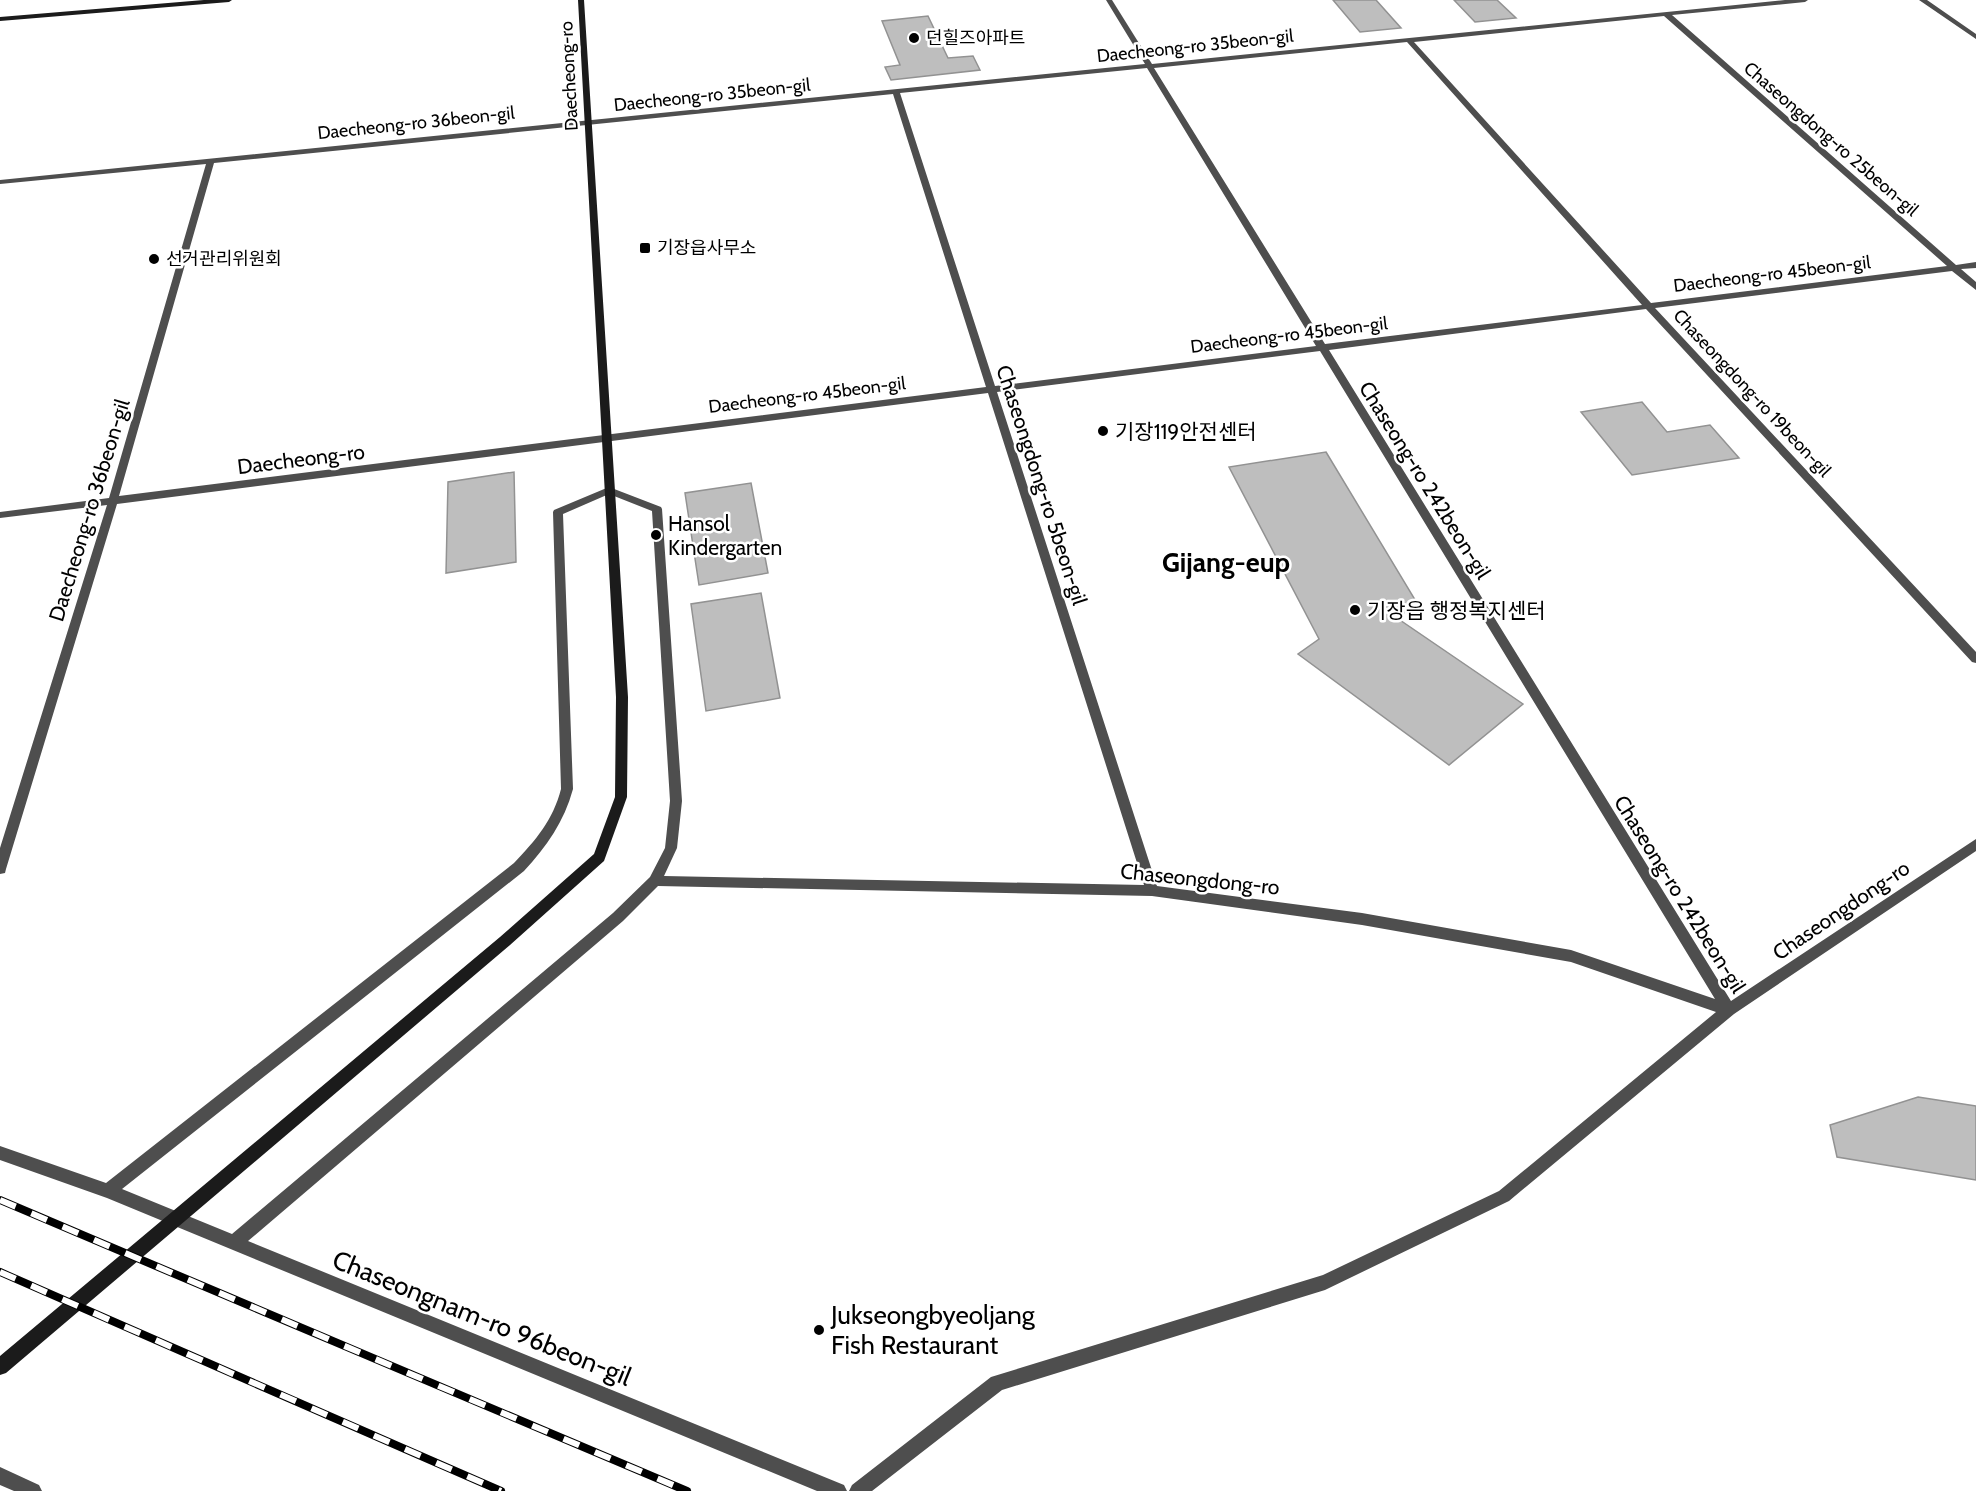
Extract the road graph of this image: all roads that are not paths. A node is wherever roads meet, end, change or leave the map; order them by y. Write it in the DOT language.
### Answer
graph roads {
  1 [pos="230,0"];
  2 [pos="581,0"];
  3 [pos="1109,0"];
  4 [pos="1805,0"];
  5 [pos="1922,0"];
  6 [pos="1666,14"];
  7 [pos="0,19"];
  8 [pos="1976,37"];
  9 [pos="1409,40"];
  10 [pos="1149,66"];
  11 [pos="896,91"];
  12 [pos="588,123"];
  13 [pos="211,161"];
  14 [pos="0,182"];
  15 [pos="1976,265"];
  16 [pos="1954,267"];
  17 [pos="1976,287"];
  18 [pos="1648,306"];
  19 [pos="1321,348"];
  20 [pos="991,389"];
  21 [pos="607,437"];
  22 [pos="609,490"];
  23 [pos="113,501"];
  24 [pos="0,515"];
  25 [pos="1976,659"];
  26 [pos="1976,844"];
  27 [pos="0,869"];
  28 [pos="655,881"];
  29 [pos="1152,891"];
  30 [pos="1729,1010"];
  31 [pos="0,1153"];
  32 [pos="108,1191"];
  33 [pos="234,1243"];
  34 [pos="0,1366"];
  35 [pos="0,1476"];
  36 [pos="33,1491"];
  37 [pos="838,1491"];
  38 [pos="858,1491"];
  1 -- 7 [label="main road"];
  2 -- 12 [label="main road, Daecheong-ro"];
  3 -- 10 [label="street, Chaseong-ro 242beon-gil"];
  4 -- 6 [label="street, Daecheong-ro 35beon-gil"];
  5 -- 8 [label="street"];
  6 -- 9 [label="street, Daecheong-ro 35beon-gil"];
  6 -- 16 [label="street, Chaseongdong-ro 25beon-gil"];
  9 -- 10 [label="street, Daecheong-ro 35beon-gil"];
  9 -- 18 [label="street, Chaseongdong-ro 19beon-gil"];
  10 -- 11 [label="street, Daecheong-ro 35beon-gil"];
  10 -- 19 [label="street, Chaseong-ro 242beon-gil"];
  11 -- 12 [label="street, Daecheong-ro 35beon-gil"];
  11 -- 20 [label="street, Chaseongdong-ro 5beon-gil"];
  12 -- 13 [label="street, Daecheong-ro 36beon-gil"];
  12 -- 21 [label="main road, Daecheong-ro"];
  13 -- 14 [label="street, Daecheong-ro 36beon-gil"];
  13 -- 23 [label="street, Daecheong-ro 36beon-gil"];
  15 -- 16 [label="street, Daecheong-ro 45beon-gil"];
  16 -- 17 [label="street, Chaseongdong-ro 25beon-gil"];
  16 -- 18 [label="street, Daecheong-ro 45beon-gil"];
  18 -- 19 [label="street, Daecheong-ro 45beon-gil"];
  18 -- 25 [label="street, Chaseongdong-ro 19beon-gil"];
  19 -- 20 [label="street, Daecheong-ro 45beon-gil"];
  19 -- 30 [label="street, Chaseong-ro 242beon-gil"];
  20 -- 21 [label="street, Daecheong-ro 45beon-gil"];
  20 -- 29 [label="street, Chaseongdong-ro 5beon-gil"];
  21 -- 22 [label="main road, Daecheong-ro"];
  21 -- 23 [label="street, Daecheong-ro"];
  22 -- 28 [label="street"];
  22 -- 32 [label="street"];
  22 -- 34 [label="main road, Daecheong-ro"];
  23 -- 24 [label="street, Daecheong-ro"];
  23 -- 27 [label="street, Daecheong-ro 36beon-gil"];
  26 -- 30 [label="street, Chaseongdong-ro"];
  28 -- 29 [label="street, Chaseongdong-ro"];
  28 -- 33 [label="street"];
  29 -- 30 [label="street, Chaseongdong-ro"];
  30 -- 38 [label="street, Chaseongdong-ro"];
  31 -- 32 [label="street, Chaseongnam-ro 96beon-gil"];
  32 -- 33 [label="street, Chaseongnam-ro 96beon-gil"];
  33 -- 37 [label="street, Chaseongnam-ro 96beon-gil"];
  35 -- 36 [label="street"];
}
